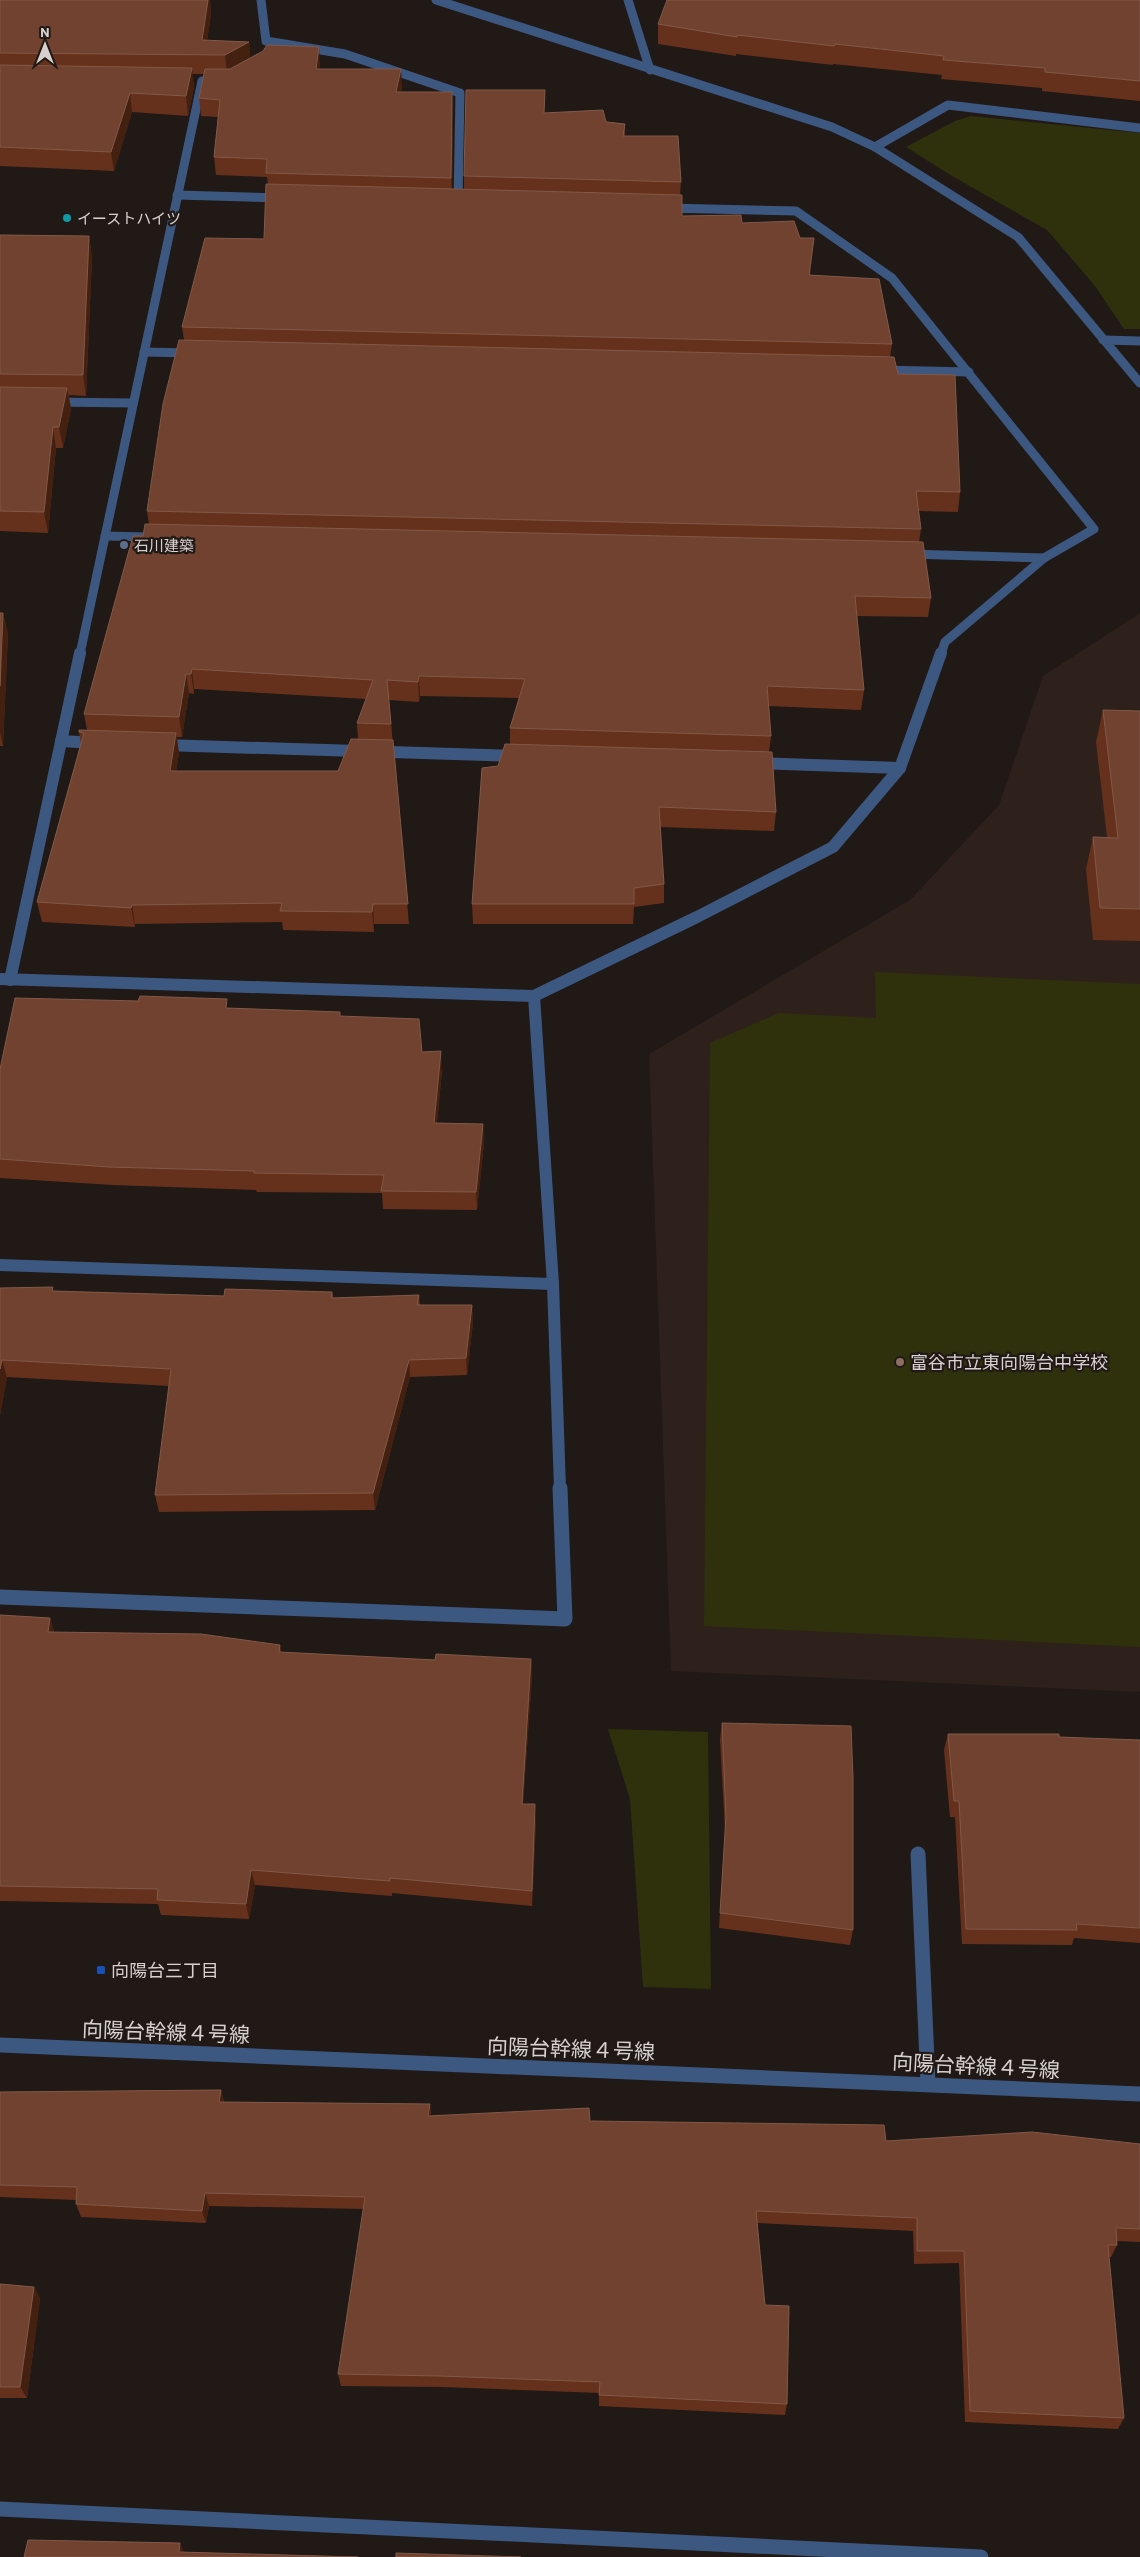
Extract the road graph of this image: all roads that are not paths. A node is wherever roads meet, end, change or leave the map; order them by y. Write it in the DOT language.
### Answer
graph roads {
  1 [pos="261,0"];
  2 [pos="436,0"];
  3 [pos="628,0"];
  4 [pos="650,70"];
  5 [pos="202,80"];
  6 [pos="1140,128"];
  7 [pos="876,147"];
  8 [pos="177,195"];
  9 [pos="293,198"];
  10 [pos="458,202"];
  11 [pos="657,207"];
  12 [pos="1103,340"];
  13 [pos="1140,341"];
  14 [pos="144,352"];
  15 [pos="204,354"];
  16 [pos="869,370"];
  17 [pos="969,372"];
  18 [pos="1140,382"];
  19 [pos="38,401"];
  20 [pos="133,403"];
  21 [pos="105,536"];
  22 [pos="165,537"];
  23 [pos="894,554"];
  24 [pos="1044,558"];
  25 [pos="61,741"];
  26 [pos="110,743"];
  27 [pos="150,744"];
  28 [pos="530,756"];
  29 [pos="740,763"];
  30 [pos="900,768"];
  31 [pos="5,980"];
  32 [pos="534,996"];
  33 [pos="0,1264"];
  34 [pos="553,1284"];
  35 [pos="0,1597"];
  36 [pos="918,1854"];
  37 [pos="0,2046"];
  38 [pos="928,2084"];
  39 [pos="1140,2098"];
  40 [pos="0,2509"];
  41 [pos="981,2557"];
  1 -- 10 [label="street"];
  2 -- 4 [label="street"];
  3 -- 4 [label="street"];
  4 -- 7 [label="street"];
  5 -- 8 [label="street"];
  6 -- 7 [label="street"];
  7 -- 12 [label="street"];
  8 -- 9 [label="street"];
  8 -- 14 [label="street"];
  11 -- 17 [label="street"];
  12 -- 13 [label="street"];
  12 -- 18 [label="street"];
  14 -- 15 [label="street"];
  14 -- 20 [label="street"];
  16 -- 17 [label="street"];
  17 -- 24 [label="street"];
  19 -- 20 [label="street"];
  20 -- 21 [label="street"];
  21 -- 22 [label="street"];
  21 -- 25 [label="street"];
  23 -- 24 [label="street"];
  24 -- 30 [label="street"];
  25 -- 26 [label="street"];
  25 -- 31 [label="street"];
  27 -- 28 [label="street"];
  29 -- 30 [label="street"];
  30 -- 32 [label="street"];
  31 -- 32 [label="street"];
  32 -- 34 [label="street"];
  33 -- 34 [label="street"];
  34 -- 35 [label="street"];
  36 -- 38 [label="street"];
  37 -- 38 [label="street, 向陽台幹線４号線"];
  38 -- 39 [label="street, 向陽台幹線４号線"];
  40 -- 41 [label="street"];
}
